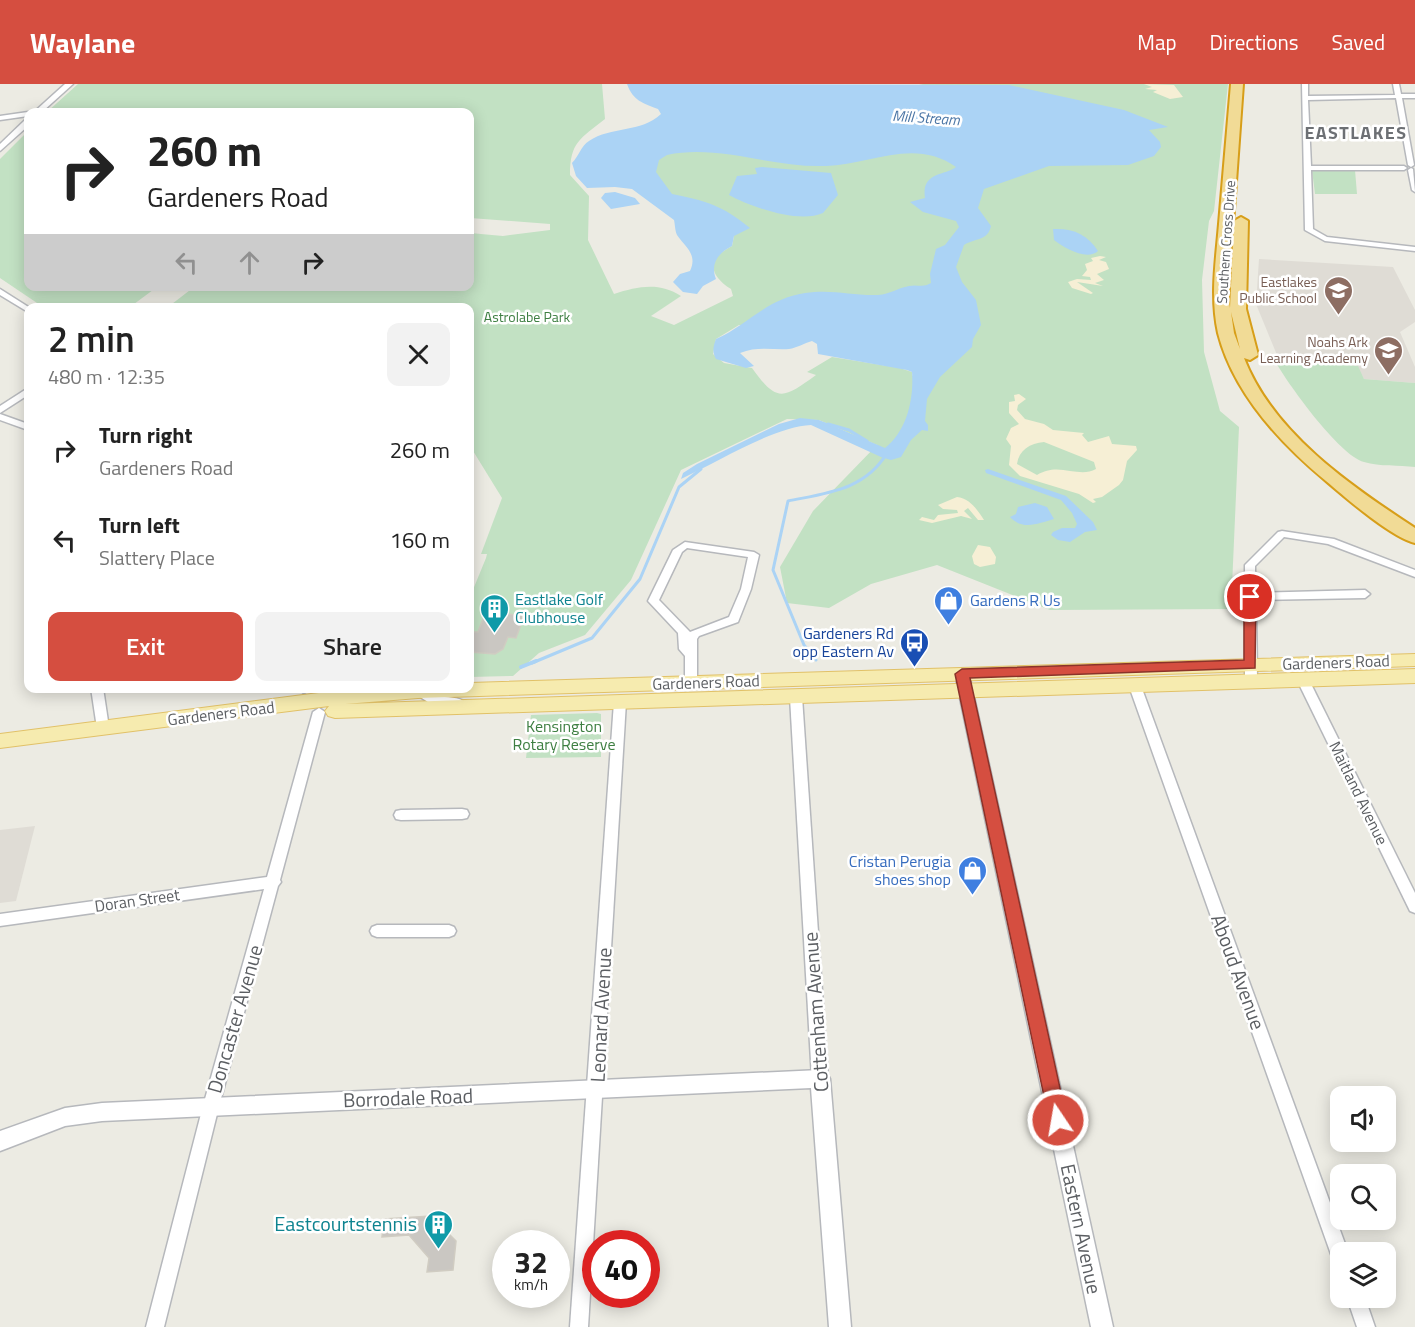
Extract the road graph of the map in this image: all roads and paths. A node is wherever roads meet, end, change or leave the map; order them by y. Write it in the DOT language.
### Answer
graph roads {
  1 [pos="69,84"];
  2 [pos="1305,84"];
  3 [pos="1396,84"];
  4 [pos="1243,93"];
  5 [pos="1415,96"];
  6 [pos="1398,97"];
  7 [pos="1306,98"];
  8 [pos="42,108"];
  9 [pos="24,115"];
  10 [pos="0,118"];
  11 [pos="24,126"];
  12 [pos="1404,130"];
  13 [pos="1413,130"];
  14 [pos="0,149"];
  15 [pos="1307,168"];
  16 [pos="1411,168"];
  17 [pos="1415,190"];
  18 [pos="1415,249"];
  19 [pos="2,296"];
  20 [pos="24,308"];
  21 [pos="24,396"];
  22 [pos="24,403"];
  23 [pos="1,416"];
  24 [pos="24,425"];
  25 [pos="1415,522"];
  26 [pos="1415,537"];
  27 [pos="1415,574"];
  28 [pos="1365,594"];
  29 [pos="1250,597"];
  30 [pos="689,653"];
  31 [pos="1415,660"];
  32 [pos="1251,673"];
  33 [pos="1415,676"];
  34 [pos="1303,680"];
  35 [pos="691,682"];
  36 [pos="964,683"];
  37 [pos="1135,686"];
  38 [pos="474,688"];
  39 [pos="98,693"];
  40 [pos="374,693"];
  41 [pos="423,693"];
  42 [pos="796,697"];
  43 [pos="620,702"];
  44 [pos="468,704"];
  45 [pos="319,712"];
  46 [pos="102,728"];
  47 [pos="0,741"];
  48 [pos="0,754"];
  49 [pos="462,814"];
  50 [pos="401,815"];
  51 [pos="274,882"];
  52 [pos="1415,907"];
  53 [pos="0,920"];
  54 [pos="377,931"];
  55 [pos="449,931"];
  56 [pos="820,1079"];
  57 [pos="596,1090"];
  58 [pos="211,1106"];
  59 [pos="0,1141"];
  60 [pos="1336,1242"];
  61 [pos="1359,1308"];
  62 [pos="155,1327"];
  63 [pos="579,1327"];
  64 [pos="840,1327"];
  65 [pos="1102,1327"];
  66 [pos="1366,1327"];
  1 -- 8 [label="street"];
  2 -- 7 [label="street"];
  3 -- 6 [label="street"];
  4 -- 25 [label="highway, Southern Cross Drive"];
  4 -- 26 [label="highway, Southern Cross Drive"];
  5 -- 6 [label="street"];
  6 -- 7 [label="street"];
  6 -- 12 [label="street"];
  7 -- 15 [label="street"];
  9 -- 10 [label="street"];
  11 -- 14 [label="street"];
  12 -- 13 [label="street"];
  12 -- 16 [label="street"];
  15 -- 16 [label="street"];
  15 -- 18 [label="street"];
  16 -- 17 [label="street"];
  19 -- 20 [label="street"];
  21 -- 23 [label="street"];
  22 -- 23 [label="street"];
  23 -- 24 [label="street"];
  27 -- 29 [label="street"];
  28 -- 29 [label="street"];
  29 -- 32 [label="street"];
  30 -- 30 [label="street"];
  30 -- 35 [label="street"];
  31 -- 32 [label="main road, Gardeners Road"];
  32 -- 34 [label="main road, Gardeners Road"];
  32 -- 36 [label="main road, Gardeners Road"];
  32 -- 37 [label="main road, Gardeners Road"];
  33 -- 34 [label="main road, Gardeners Road"];
  34 -- 52 [label="street, Maitland Avenue"];
  35 -- 36 [label="main road, Gardeners Road"];
  35 -- 38 [label="main road, Gardeners Road"];
  36 -- 37 [label="main road, Gardeners Road"];
  36 -- 42 [label="main road, Gardeners Road"];
  36 -- 65 [label="street, Eastern Avenue"];
  37 -- 60 [label="street, Aboud Avenue"];
  39 -- 46 [label="street"];
  40 -- 46 [label="main road, Gardeners Road"];
  41 -- 44 [label="street"];
  42 -- 43 [label="main road, Gardeners Road"];
  42 -- 56 [label="street, Cottenham Avenue"];
  43 -- 44 [label="main road, Gardeners Road"];
  43 -- 57 [label="street, Leonard Avenue"];
  44 -- 45 [label="main road, Gardeners Road"];
  45 -- 48 [label="main road, Gardeners Road"];
  45 -- 51 [label="street, Doncaster Avenue"];
  46 -- 47 [label="main road, Gardeners Road"];
  49 -- 50 [label="street"];
  51 -- 53 [label="street, Doran Street"];
  51 -- 58 [label="street, Doncaster Avenue"];
  54 -- 55 [label="street"];
  56 -- 57 [label="street, Borrodale Road"];
  56 -- 64 [label="street, Cottenham Avenue"];
  57 -- 58 [label="street, Borrodale Road"];
  57 -- 63 [label="street, Leonard Avenue"];
  58 -- 59 [label="street, Borrodale Road"];
  58 -- 62 [label="street, Doncaster Avenue"];
  61 -- 66 [label="street"];
}
